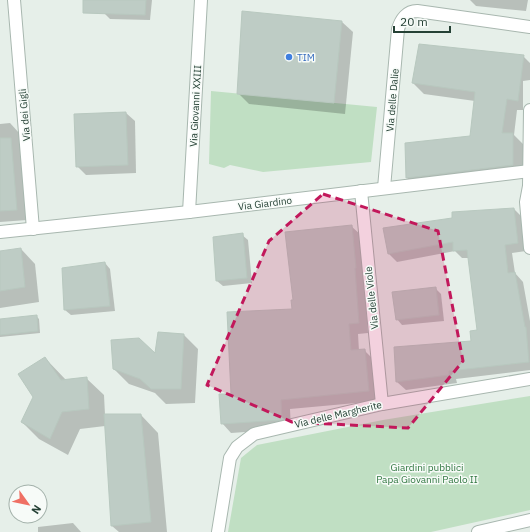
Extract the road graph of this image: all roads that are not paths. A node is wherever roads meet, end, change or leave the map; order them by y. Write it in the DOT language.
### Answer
graph roads {
  1 [pos="14,0"];
  2 [pos="202,0"];
  3 [pos="530,27"];
  4 [pos="530,110"];
  5 [pos="529,172"];
  6 [pos="384,188"];
  7 [pos="361,191"];
  8 [pos="189,212"];
  9 [pos="33,229"];
  10 [pos="0,232"];
  11 [pos="530,248"];
  12 [pos="530,379"];
  13 [pos="382,404"];
  14 [pos="530,520"];
  15 [pos="218,532"];
  16 [pos="478,532"];
  1 -- 9 [label="street, Via dei Gigli"];
  2 -- 8 [label="street, Via Giovanni XXIII"];
  3 -- 6 [label="street, Via delle Dalie"];
  4 -- 5 [label="street"];
  5 -- 6 [label="street, Via Giardino"];
  5 -- 11 [label="street"];
  6 -- 7 [label="street, Via Giardino"];
  7 -- 8 [label="street, Via Giardino"];
  7 -- 13 [label="street, Via delle Viole"];
  8 -- 9 [label="street, Via Giardino"];
  9 -- 10 [label="street, Via Giardino"];
  12 -- 13 [label="street, Via delle Margherite"];
  13 -- 15 [label="street, Via delle Margherite"];
  14 -- 16 [label="street"];
}
